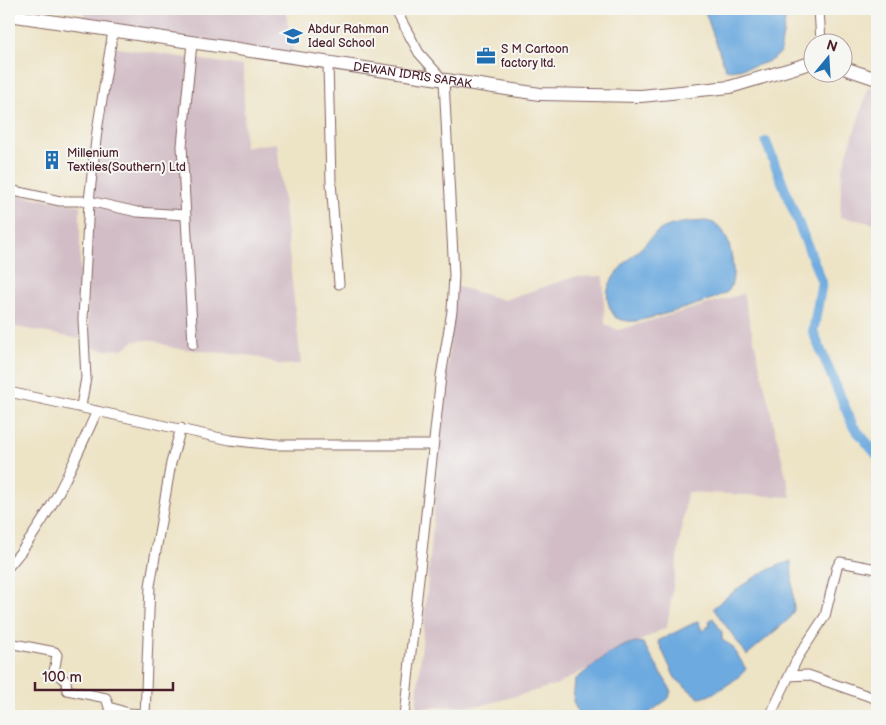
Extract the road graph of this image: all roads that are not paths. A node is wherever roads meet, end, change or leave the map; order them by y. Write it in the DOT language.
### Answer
graph roads {
  1 [pos="395,9"];
  2 [pos="819,9"];
  3 [pos="12,13"];
  4 [pos="113,31"];
  5 [pos="820,32"];
  6 [pos="192,43"];
  7 [pos="328,64"];
  8 [pos="804,65"];
  9 [pos="854,71"];
  10 [pos="877,79"];
  11 [pos="444,81"];
  12 [pos="9,190"];
  13 [pos="89,201"];
  14 [pos="186,215"];
  15 [pos="339,284"];
  16 [pos="194,344"];
  17 [pos="9,392"];
  18 [pos="81,406"];
  19 [pos="97,411"];
  20 [pos="181,428"];
  21 [pos="433,445"];
  22 [pos="9,566"];
  23 [pos="877,569"];
  24 [pos="9,643"];
  25 [pos="789,676"];
  26 [pos="877,699"];
  27 [pos="146,715"];
  28 [pos="404,716"];
  29 [pos="770,716"];
  1 -- 11 [label="street"];
  2 -- 5 [label="street"];
  3 -- 4 [label="main road, DEWAN IDRIS SARAK"];
  4 -- 6 [label="main road, DEWAN IDRIS SARAK"];
  4 -- 13 [label="street"];
  6 -- 7 [label="main road, DEWAN IDRIS SARAK"];
  6 -- 14 [label="street"];
  7 -- 11 [label="main road, DEWAN IDRIS SARAK"];
  7 -- 15 [label="street"];
  8 -- 11 [label="main road, DEWAN IDRIS SARAK"];
  9 -- 10 [label="main road"];
  11 -- 21 [label="street"];
  12 -- 13 [label="street"];
  13 -- 14 [label="street"];
  13 -- 18 [label="street"];
  14 -- 16 [label="street"];
  17 -- 18 [label="street"];
  18 -- 19 [label="street"];
  19 -- 20 [label="street"];
  19 -- 22 [label="street"];
  20 -- 21 [label="street"];
  20 -- 27 [label="street"];
  21 -- 28 [label="street"];
  23 -- 25 [label="street"];
  24 -- 27 [label="street"];
  25 -- 26 [label="street"];
  25 -- 29 [label="street"];
}
